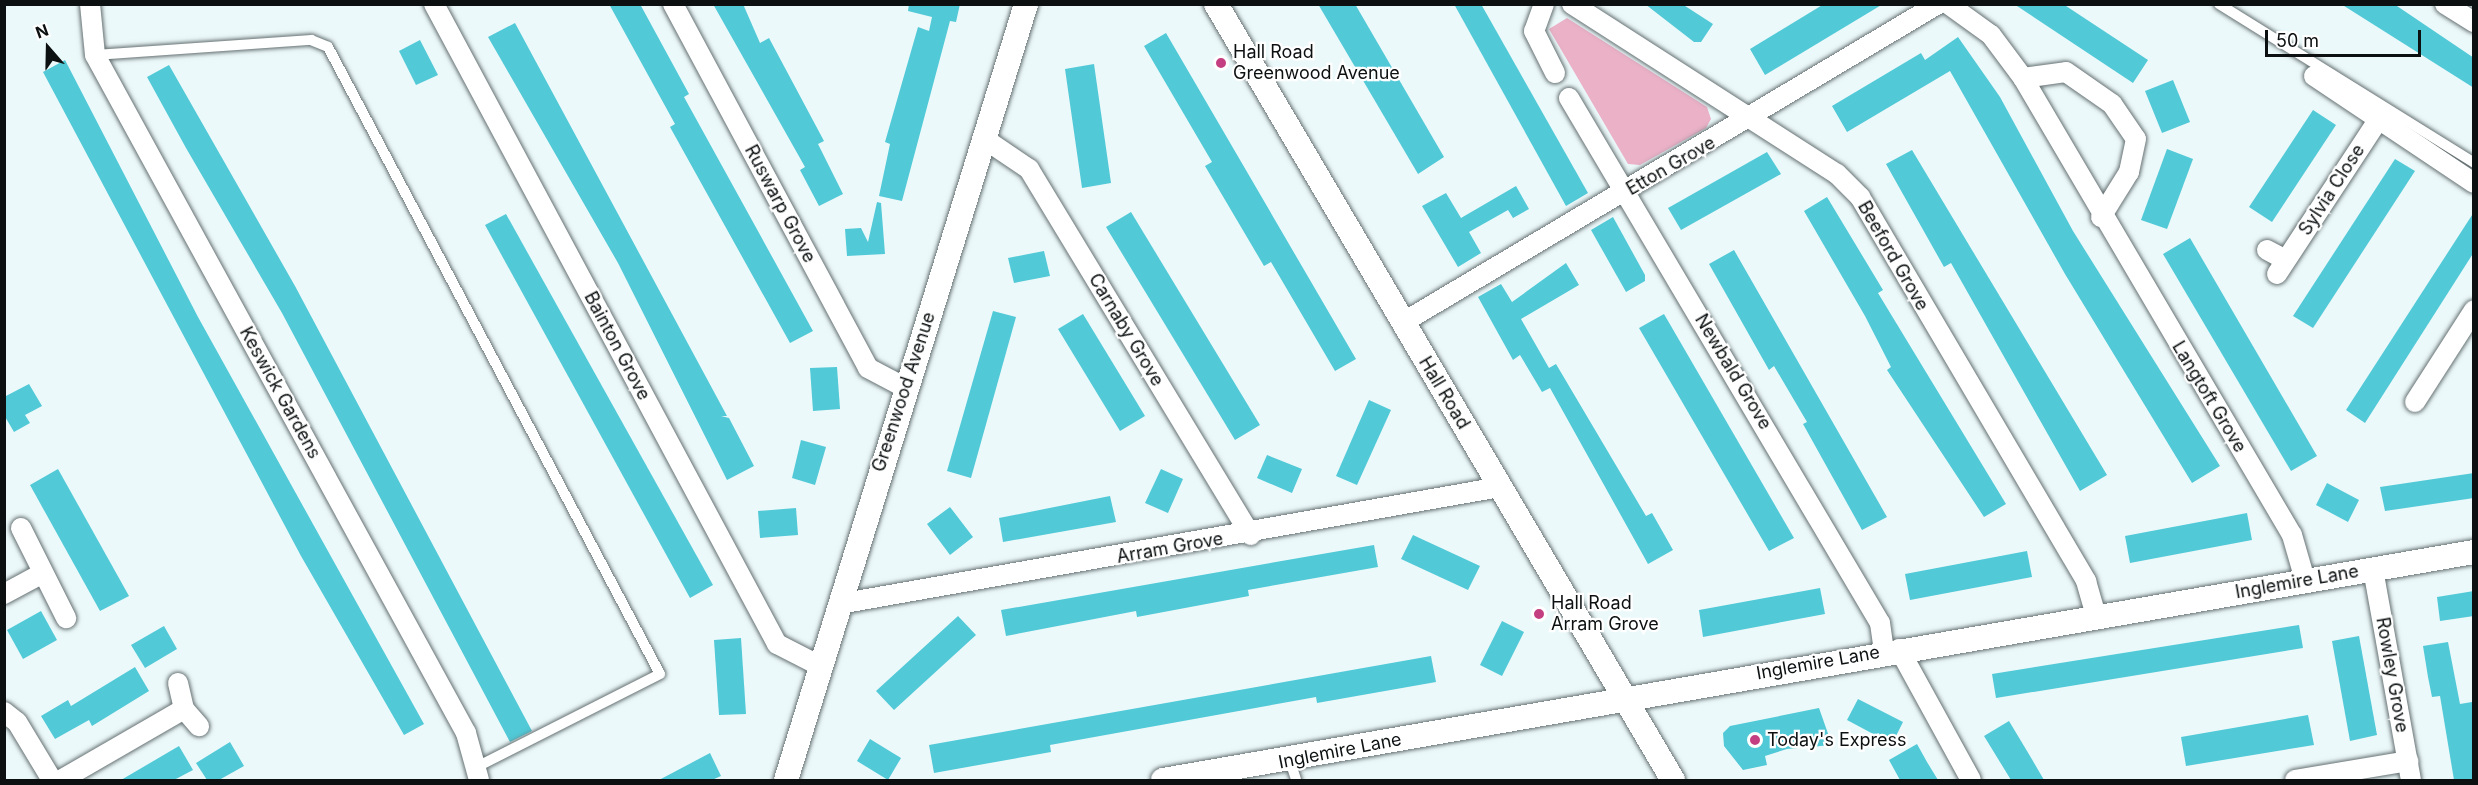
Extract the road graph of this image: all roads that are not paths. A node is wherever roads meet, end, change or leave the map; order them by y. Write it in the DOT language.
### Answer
graph roads {
  1 [pos="90,4"];
  2 [pos="434,4"];
  3 [pos="673,4"];
  4 [pos="1026,4"];
  5 [pos="1216,4"];
  6 [pos="1544,4"];
  7 [pos="1572,4"];
  8 [pos="1938,4"];
  9 [pos="1948,4"];
  10 [pos="2219,4"];
  11 [pos="2445,4"];
  12 [pos="2474,22"];
  13 [pos="95,55"];
  14 [pos="1555,73"];
  15 [pos="2313,76"];
  16 [pos="2022,78"];
  17 [pos="1569,98"];
  18 [pos="1753,118"];
  19 [pos="2378,120"];
  20 [pos="987,140"];
  21 [pos="2474,163"];
  22 [pos="2474,183"];
  23 [pos="1626,192"];
  24 [pos="2102,218"];
  25 [pos="2267,250"];
  26 [pos="2474,310"];
  27 [pos="1402,323"];
  28 [pos="904,387"];
  29 [pos="2415,402"];
  30 [pos="1500,487"];
  31 [pos="21,528"];
  32 [pos="1251,535"];
  33 [pos="2474,552"];
  34 [pos="2373,569"];
  35 [pos="43,573"];
  36 [pos="2305,580"];
  37 [pos="4,594"];
  38 [pos="838,604"];
  39 [pos="2096,616"];
  40 [pos="66,618"];
  41 [pos="1892,650"];
  42 [pos="819,666"];
  43 [pos="178,683"];
  44 [pos="1627,701"];
  45 [pos="184,709"];
  46 [pos="4,712"];
  47 [pos="199,726"];
  48 [pos="1293,771"];
  49 [pos="2410,771"];
  50 [pos="478,774"];
  51 [pos="52,780"];
  52 [pos="61,780"];
  53 [pos="786,780"];
  54 [pos="1163,780"];
  55 [pos="1673,780"];
  56 [pos="1971,780"];
  57 [pos="2295,780"];
  1 -- 13 [label="street, Keswick Gardens"];
  2 -- 42 [label="street, Bainton Grove"];
  3 -- 28 [label="street, Ruswarp Grove"];
  4 -- 20 [label="street, Greenwood Avenue"];
  5 -- 27 [label="street, Hall Road"];
  6 -- 14 [label="street"];
  7 -- 18 [label="street, Beeford Grove"];
  8 -- 18 [label="street, Etton Grove"];
  9 -- 16 [label="street, Langtoft Grove"];
  10 -- 21 [label="lane"];
  11 -- 12 [label="street"];
  13 -- 50 [label="street, Keswick Gardens"];
  13 -- 50 [label="lane"];
  15 -- 19 [label="street"];
  16 -- 24 [label="street, Langtoft Grove"];
  16 -- 24 [label="street"];
  17 -- 23 [label="street, Newbald Grove"];
  18 -- 23 [label="street, Etton Grove"];
  18 -- 39 [label="street, Beeford Grove"];
  19 -- 22 [label="street"];
  19 -- 25 [label="street, Sylvia Close"];
  20 -- 28 [label="street, Greenwood Avenue"];
  20 -- 32 [label="street, Carnaby Grove"];
  23 -- 27 [label="street, Etton Grove"];
  23 -- 41 [label="street, Newbald Grove"];
  24 -- 36 [label="street, Langtoft Grove"];
  26 -- 29 [label="street"];
  27 -- 30 [label="street, Hall Road"];
  28 -- 38 [label="street, Greenwood Avenue"];
  30 -- 32 [label="street, Arram Grove"];
  30 -- 44 [label="street, Hall Road"];
  31 -- 35 [label="street"];
  32 -- 38 [label="street, Arram Grove"];
  33 -- 34 [label="street, Inglemire Lane"];
  34 -- 36 [label="street, Inglemire Lane"];
  34 -- 49 [label="street, Rowley Grove"];
  35 -- 37 [label="street"];
  35 -- 40 [label="street"];
  36 -- 39 [label="street, Inglemire Lane"];
  38 -- 42 [label="street, Greenwood Avenue"];
  39 -- 41 [label="street, Inglemire Lane"];
  41 -- 44 [label="street, Inglemire Lane"];
  41 -- 56 [label="street, Newbald Grove"];
  42 -- 53 [label="street, Greenwood Avenue"];
  43 -- 45 [label="street"];
  44 -- 48 [label="street, Inglemire Lane"];
  44 -- 55 [label="street, Hall Road"];
  45 -- 47 [label="street"];
  45 -- 52 [label="street"];
  46 -- 51 [label="street"];
  48 -- 54 [label="street, Inglemire Lane"];
  49 -- 57 [label="street"];
}
